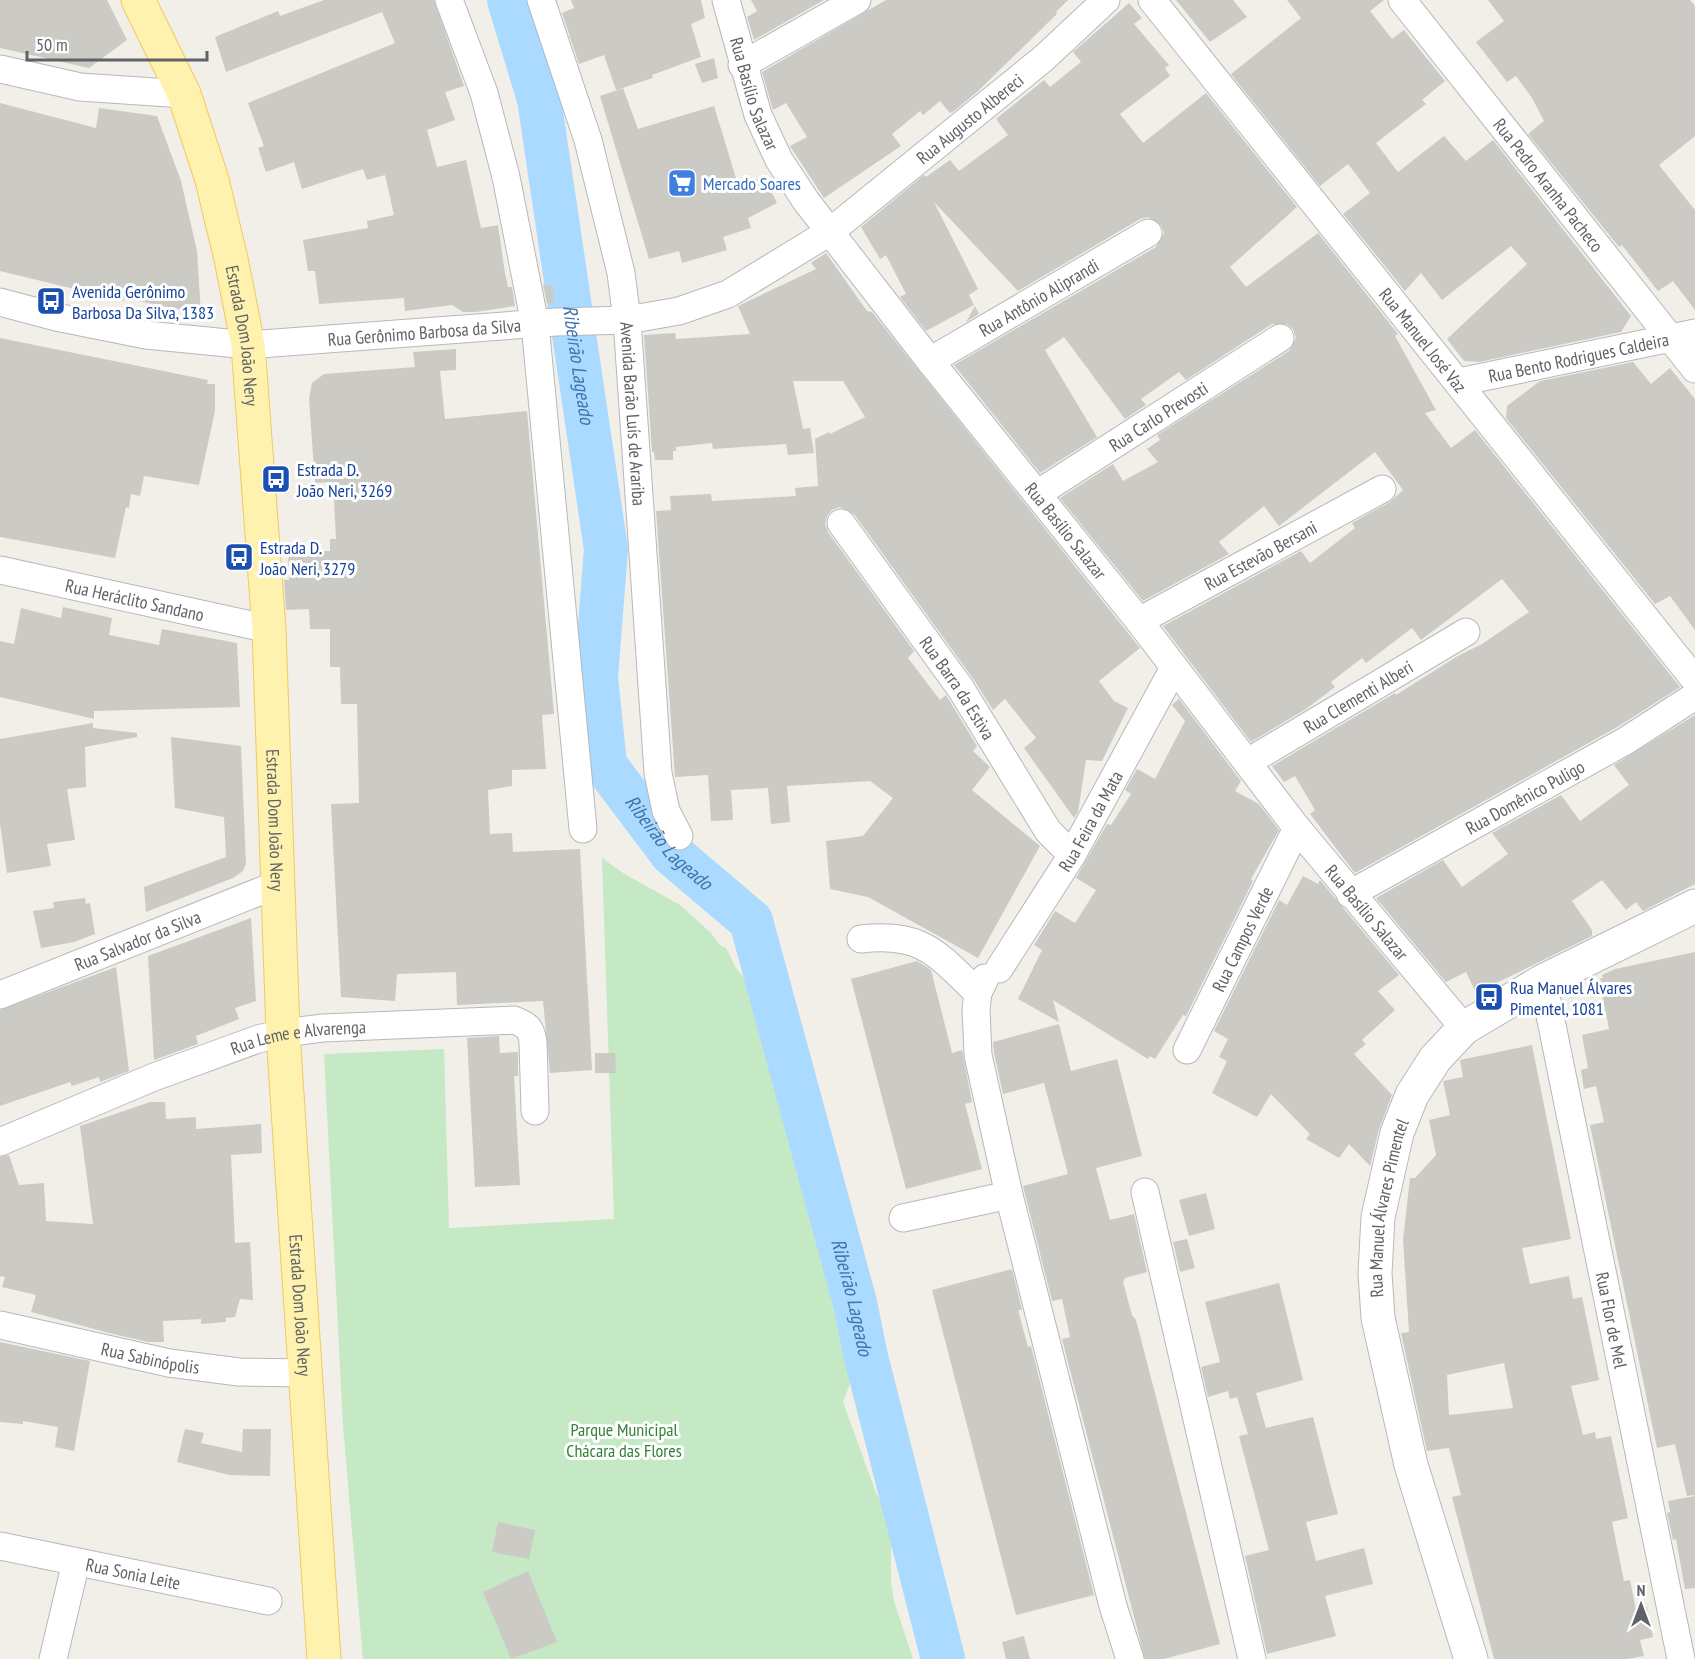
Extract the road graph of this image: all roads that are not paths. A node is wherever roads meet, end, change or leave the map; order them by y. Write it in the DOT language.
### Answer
graph roads {
  1 [pos="138,0"];
  2 [pos="449,0"];
  3 [pos="541,0"];
  4 [pos="726,0"];
  5 [pos="857,0"];
  6 [pos="1106,0"];
  7 [pos="1152,0"];
  8 [pos="1402,0"];
  9 [pos="742,65"];
  10 [pos="0,69"];
  11 [pos="183,94"];
  12 [pos="831,231"];
  13 [pos="1148,233"];
  14 [pos="0,302"];
  15 [pos="617,320"];
  16 [pos="545,323"];
  17 [pos="1683,335"];
  18 [pos="1280,338"];
  19 [pos="248,345"];
  20 [pos="930,361"];
  21 [pos="1695,369"];
  22 [pos="1460,382"];
  23 [pos="1382,489"];
  24 [pos="1037,494"];
  25 [pos="841,523"];
  26 [pos="0,570"];
  27 [pos="1139,621"];
  28 [pos="269,629"];
  29 [pos="1466,632"];
  30 [pos="1174,668"];
  31 [pos="1695,680"];
  32 [pos="1695,696"];
  33 [pos="1248,762"];
  34 [pos="1297,828"];
  35 [pos="583,829"];
  36 [pos="679,836"];
  37 [pos="1072,855"];
  38 [pos="276,885"];
  39 [pos="1350,894"];
  40 [pos="1695,906"];
  41 [pos="861,939"];
  42 [pos="987,980"];
  43 [pos="1544,981"];
  44 [pos="0,989"];
  45 [pos="1464,1028"];
  46 [pos="283,1034"];
  47 [pos="1187,1050"];
  48 [pos="535,1111"];
  49 [pos="0,1142"];
  50 [pos="1145,1192"];
  51 [pos="1009,1195"];
  52 [pos="903,1218"];
  53 [pos="0,1325"];
  54 [pos="304,1373"];
  55 [pos="0,1546"];
  56 [pos="76,1563"];
  57 [pos="267,1601"];
  58 [pos="53,1659"];
  59 [pos="324,1659"];
  60 [pos="1130,1659"];
  61 [pos="1252,1659"];
  62 [pos="1471,1659"];
  63 [pos="1681,1659"];
  1 -- 11 [label="main road, Estrada Dom João Nery"];
  2 -- 16 [label="street"];
  3 -- 15 [label="street, Avenida Barão Luís de Arariba"];
  4 -- 9 [label="street, Rua Basílio Salazar"];
  5 -- 9 [label="street"];
  6 -- 12 [label="street, Rua Augusto Albereci"];
  7 -- 22 [label="street, Rua Manuel José Vaz"];
  8 -- 17 [label="street, Rua Pedro Aranha Pacheco"];
  9 -- 12 [label="street, Rua Basílio Salazar"];
  10 -- 11 [label="street"];
  11 -- 19 [label="main road, Estrada Dom João Nery"];
  12 -- 15 [label="street, Rua Gerônimo Barbosa da Silva"];
  12 -- 20 [label="street, Rua Basílio Salazar"];
  13 -- 20 [label="street, Rua Antônio Aliprandi"];
  14 -- 19 [label="street, Rua Gerônimo Barbosa da Silva"];
  15 -- 16 [label="street, Rua Gerônimo Barbosa da Silva"];
  15 -- 36 [label="street, Avenida Barão Luís de Arariba"];
  16 -- 19 [label="street, Rua Gerônimo Barbosa da Silva"];
  16 -- 35 [label="street"];
  17 -- 21 [label="street, Rua Pedro Aranha Pacheco"];
  17 -- 22 [label="street, Rua Bento Rodrigues Caldeira"];
  18 -- 24 [label="street, Rua Carlo Prevosti"];
  19 -- 28 [label="main road, Estrada Dom João Nery"];
  20 -- 24 [label="street, Rua Basílio Salazar"];
  22 -- 31 [label="street, Rua Manuel José Vaz"];
  23 -- 27 [label="street, Rua Estevão Bersani"];
  24 -- 27 [label="street, Rua Basílio Salazar"];
  25 -- 37 [label="street, Rua Barra da Estiva"];
  26 -- 28 [label="street, Rua Heráclito Sandano"];
  27 -- 30 [label="street, Rua Basílio Salazar"];
  28 -- 38 [label="main road, Estrada Dom João Nery"];
  29 -- 33 [label="street, Rua Clementi Alberi"];
  30 -- 33 [label="street, Rua Basílio Salazar"];
  30 -- 37 [label="street, Rua Feira da Mata"];
  32 -- 39 [label="street, Rua Domênico Puligo"];
  33 -- 34 [label="street, Rua Basílio Salazar"];
  34 -- 39 [label="street, Rua Basílio Salazar"];
  34 -- 47 [label="street, Rua Campos Verde"];
  37 -- 42 [label="street, Rua Feira da Mata"];
  38 -- 44 [label="street, Rua Salvador da Silva"];
  38 -- 46 [label="main road, Estrada Dom João Nery"];
  39 -- 45 [label="street, Rua Basílio Salazar"];
  40 -- 43 [label="street, Rua Manuel Álvares Pimentel"];
  41 -- 42 [label="street"];
  42 -- 51 [label="street"];
  43 -- 45 [label="street, Rua Manuel Álvares Pimentel"];
  43 -- 63 [label="street, Rua Flor de Mel"];
  45 -- 62 [label="street, Rua Manuel Álvares Pimentel"];
  46 -- 48 [label="street, Rua Leme e Alvarenga"];
  46 -- 49 [label="street, Rua Leme e Alvarenga"];
  46 -- 54 [label="main road, Estrada Dom João Nery"];
  50 -- 61 [label="street"];
  51 -- 52 [label="street"];
  51 -- 60 [label="street"];
  53 -- 54 [label="street, Rua Sabinópolis"];
  54 -- 59 [label="main road, Estrada Dom João Nery"];
  55 -- 56 [label="street, Rua Sonia Leite"];
  56 -- 57 [label="street, Rua Sonia Leite"];
  56 -- 58 [label="street"];
}
